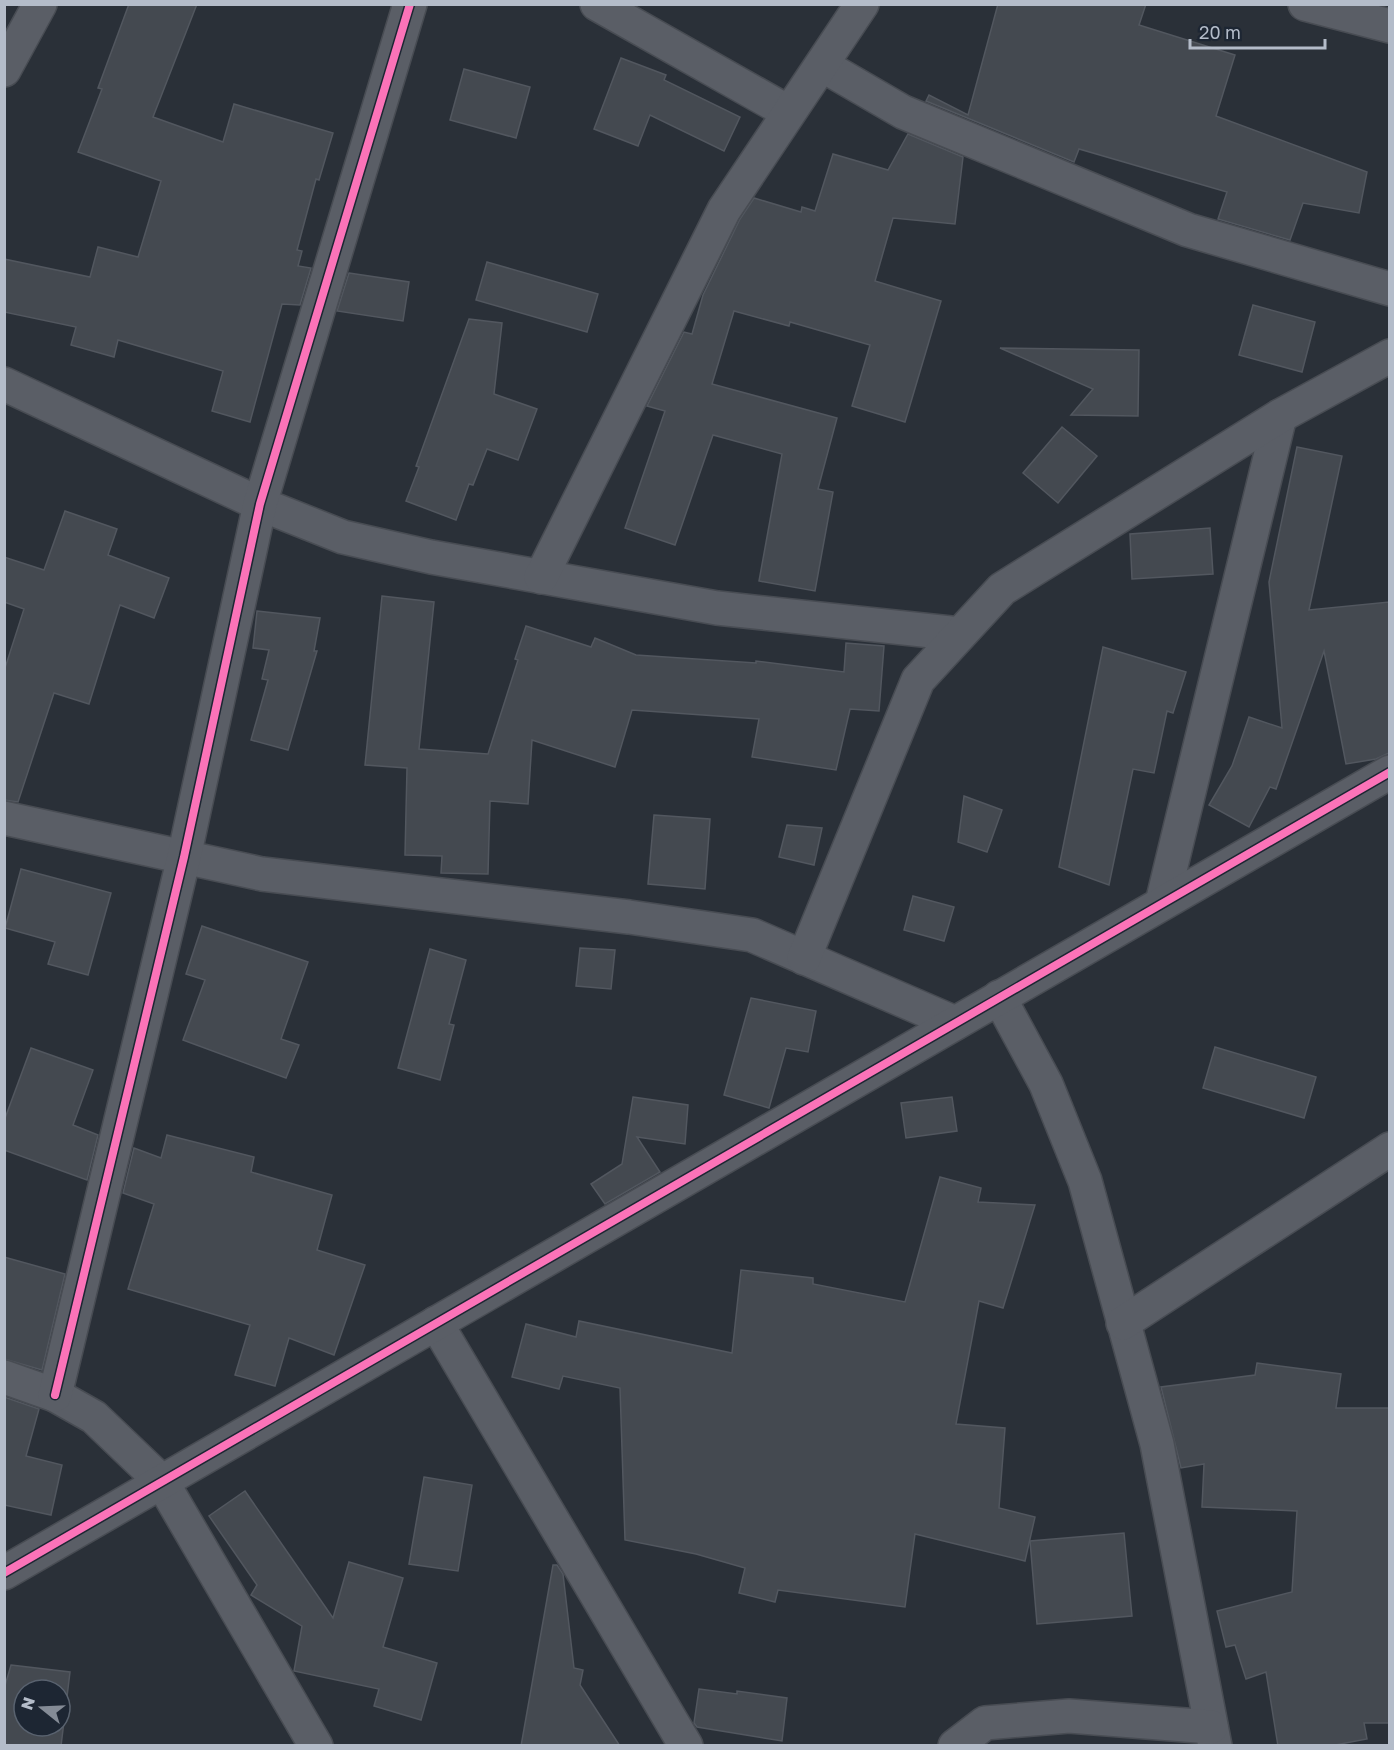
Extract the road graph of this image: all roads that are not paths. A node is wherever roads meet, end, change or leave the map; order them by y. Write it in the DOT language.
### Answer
graph roads {
  1 [pos="40,4"];
  2 [pos="410,4"];
  3 [pos="597,4"];
  4 [pos="862,4"];
  5 [pos="1305,4"];
  6 [pos="1389,26"];
  7 [pos="822,65"];
  8 [pos="4,70"];
  9 [pos="788,112"];
  10 [pos="1389,289"];
  11 [pos="1389,356"];
  12 [pos="4,384"];
  13 [pos="1280,417"];
  14 [pos="260,504"];
  15 [pos="541,577"];
  16 [pos="960,634"];
  17 [pos="1389,772"];
  18 [pos="4,818"];
  19 [pos="184,857"];
  20 [pos="1162,903"];
  21 [pos="804,958"];
  22 [pos="999,998"];
  23 [pos="955,1023"];
  24 [pos="1389,1150"];
  25 [pos="436,1323"];
  26 [pos="1124,1323"];
  27 [pos="4,1377"];
  28 [pos="55,1395"];
  29 [pos="162,1482"];
  30 [pos="4,1573"];
  31 [pos="1213,1736"];
  32 [pos="316,1746"];
  33 [pos="686,1746"];
  34 [pos="955,1746"];
  1 -- 8 [label="street"];
  2 -- 14 [label="street"];
  3 -- 9 [label="street"];
  4 -- 7 [label="street"];
  5 -- 6 [label="street"];
  7 -- 9 [label="street"];
  7 -- 10 [label="street"];
  9 -- 15 [label="street"];
  11 -- 13 [label="street"];
  12 -- 14 [label="street"];
  13 -- 16 [label="street"];
  13 -- 20 [label="street"];
  14 -- 15 [label="street"];
  14 -- 19 [label="street"];
  15 -- 16 [label="street"];
  16 -- 21 [label="street"];
  17 -- 20 [label="street"];
  18 -- 19 [label="street"];
  19 -- 21 [label="street"];
  19 -- 28 [label="street"];
  20 -- 22 [label="street"];
  21 -- 23 [label="street"];
  22 -- 23 [label="street"];
  22 -- 26 [label="street"];
  23 -- 25 [label="street"];
  24 -- 26 [label="street"];
  25 -- 29 [label="street"];
  25 -- 33 [label="street"];
  26 -- 31 [label="street"];
  27 -- 28 [label="street"];
  28 -- 29 [label="street"];
  29 -- 30 [label="street"];
  29 -- 32 [label="street"];
  31 -- 34 [label="street"];
}
